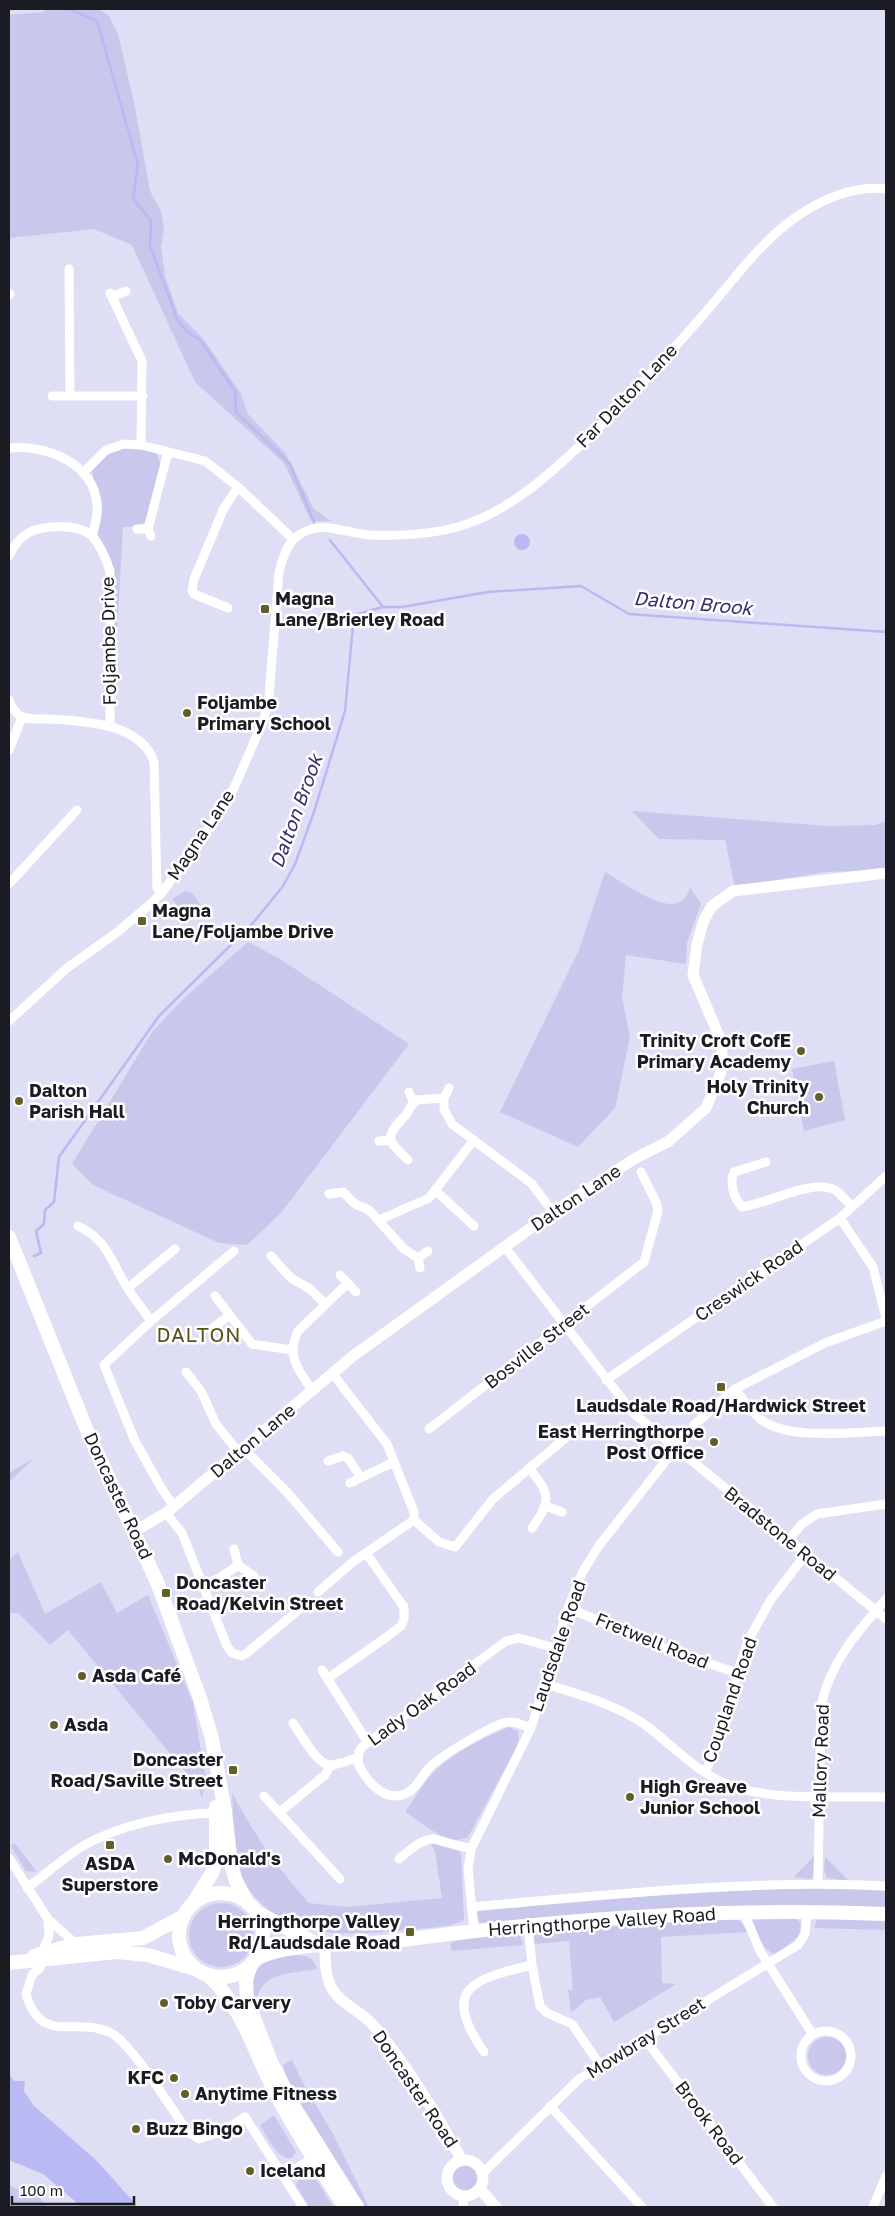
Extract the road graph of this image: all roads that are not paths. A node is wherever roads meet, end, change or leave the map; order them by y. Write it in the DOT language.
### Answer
graph roads {
  1 [pos="886,190"];
  2 [pos="69,269"];
  3 [pos="126,290"];
  4 [pos="52,396"];
  5 [pos="70,396"];
  6 [pos="143,396"];
  7 [pos="141,445"];
  8 [pos="9,448"];
  9 [pos="168,452"];
  10 [pos="83,473"];
  11 [pos="238,487"];
  12 [pos="137,529"];
  13 [pos="92,536"];
  14 [pos="293,539"];
  15 [pos="9,556"];
  16 [pos="228,608"];
  17 [pos="9,700"];
  18 [pos="22,717"];
  19 [pos="110,727"];
  20 [pos="9,750"];
  21 [pos="77,810"];
  22 [pos="886,873"];
  23 [pos="9,884"];
  24 [pos="161,894"];
  25 [pos="9,1021"];
  26 [pos="449,1088"];
  27 [pos="409,1092"];
  28 [pos="444,1098"];
  29 [pos="414,1103"];
  30 [pos="391,1140"];
  31 [pos="473,1141"];
  32 [pos="378,1142"];
  33 [pos="408,1160"];
  34 [pos="766,1162"];
  35 [pos="886,1176"];
  36 [pos="635,1183"];
  37 [pos="436,1192"];
  38 [pos="329,1194"];
  39 [pos="852,1206"];
  40 [pos="553,1212"];
  41 [pos="840,1218"];
  42 [pos="379,1220"];
  43 [pos="84,1226"];
  44 [pos="474,1226"];
  45 [pos="9,1237"];
  46 [pos="504,1246"];
  47 [pos="175,1249"];
  48 [pos="234,1251"];
  49 [pos="428,1251"];
  50 [pos="270,1256"];
  51 [pos="418,1258"];
  52 [pos="420,1268"];
  53 [pos="340,1275"];
  54 [pos="348,1283"];
  55 [pos="128,1288"];
  56 [pos="356,1292"];
  57 [pos="215,1296"];
  58 [pos="325,1304"];
  59 [pos="230,1315"];
  60 [pos="886,1319"];
  61 [pos="152,1321"];
  62 [pos="565,1326"];
  63 [pos="214,1327"];
  64 [pos="292,1350"];
  65 [pos="186,1372"];
  66 [pos="332,1373"];
  67 [pos="606,1380"];
  68 [pos="735,1389"];
  69 [pos="312,1390"];
  70 [pos="429,1429"];
  71 [pos="886,1431"];
  72 [pos="569,1435"];
  73 [pos="675,1448"];
  74 [pos="241,1451"];
  75 [pos="328,1461"];
  76 [pos="394,1462"];
  77 [pos="529,1468"];
  78 [pos="361,1478"];
  79 [pos="350,1483"];
  80 [pos="886,1504"];
  81 [pos="546,1506"];
  82 [pos="170,1510"];
  83 [pos="562,1512"];
  84 [pos="414,1520"];
  85 [pos="532,1528"];
  86 [pos="135,1531"];
  87 [pos="788,1540"];
  88 [pos="234,1548"];
  89 [pos="338,1552"];
  90 [pos="366,1553"];
  91 [pos="806,1554"];
  92 [pos="238,1565"];
  93 [pos="254,1576"];
  94 [pos="203,1585"];
  95 [pos="318,1592"];
  96 [pos="886,1599"];
  97 [pos="308,1602"];
  98 [pos="568,1608"];
  99 [pos="876,1611"];
  100 [pos="886,1619"];
  101 [pos="555,1648"];
  102 [pos="737,1673"];
  103 [pos="545,1684"];
  104 [pos="293,1723"];
  105 [pos="531,1728"];
  106 [pos="368,1743"];
  107 [pos="357,1758"];
  108 [pos="215,1760"];
  109 [pos="330,1765"];
  110 [pos="705,1772"];
  111 [pos="820,1795"];
  112 [pos="264,1796"];
  113 [pos="886,1797"];
  114 [pos="217,1812"];
  115 [pos="280,1812"];
  116 [pos="472,1850"];
  117 [pos="9,1858"];
  118 [pos="399,1859"];
  119 [pos="340,1879"];
  120 [pos="818,1883"];
  121 [pos="886,1886"];
  122 [pos="27,1888"];
  123 [pos="252,1907"];
  124 [pos="471,1907"];
  125 [pos="188,1910"];
  126 [pos="744,1913"];
  127 [pos="808,1913"];
  128 [pos="886,1914"];
  129 [pos="48,1919"];
  130 [pos="528,1924"];
  131 [pos="474,1930"];
  132 [pos="76,1944"];
  133 [pos="322,1945"];
  134 [pos="41,1957"];
  135 [pos="254,1961"];
  136 [pos="768,1962"];
  137 [pos="9,1963"];
  138 [pos="532,1964"];
  139 [pos="203,1972"];
  140 [pos="813,2034"];
  141 [pos="644,2038"];
  142 [pos="484,2052"];
  143 [pos="600,2065"];
  144 [pos="550,2106"];
  145 [pos="313,2158"];
  146 [pos="462,2160"];
  147 [pos="483,2173"];
  148 [pos="283,2176"];
  149 [pos="886,2176"];
  150 [pos="480,2189"];
  151 [pos="464,2202"];
  152 [pos="303,2207"];
  153 [pos="345,2207"];
  154 [pos="357,2207"];
  155 [pos="496,2207"];
  156 [pos="642,2207"];
  157 [pos="773,2207"];
  158 [pos="873,2207"];
  1 -- 14 [label="street, Far Dalton Lane"];
  2 -- 5 [label="street"];
  3 -- 6 [label="street"];
  4 -- 5 [label="street"];
  5 -- 6 [label="street"];
  6 -- 7 [label="street"];
  7 -- 9 [label="street"];
  7 -- 10 [label="street"];
  8 -- 10 [label="street"];
  9 -- 11 [label="street"];
  9 -- 12 [label="street"];
  10 -- 13 [label="street"];
  11 -- 14 [label="street"];
  11 -- 16 [label="street"];
  13 -- 15 [label="street"];
  13 -- 19 [label="street, Foljambe Drive"];
  14 -- 24 [label="street, Magna Lane"];
  17 -- 18 [label="street"];
  18 -- 19 [label="street, Foljambe Drive"];
  18 -- 20 [label="street"];
  19 -- 24 [label="street, Foljambe Drive"];
  21 -- 23 [label="street"];
  22 -- 40 [label="street, Dalton Lane"];
  24 -- 25 [label="street, Magna Lane"];
  26 -- 28 [label="street"];
  27 -- 29 [label="street"];
  28 -- 29 [label="street"];
  28 -- 31 [label="street"];
  29 -- 30 [label="street"];
  30 -- 32 [label="street"];
  30 -- 33 [label="street"];
  31 -- 37 [label="street"];
  31 -- 40 [label="street"];
  34 -- 39 [label="street"];
  35 -- 39 [label="street, Creswick Road"];
  36 -- 62 [label="street, Bosville Street"];
  37 -- 42 [label="street"];
  37 -- 44 [label="street"];
  38 -- 42 [label="street"];
  39 -- 41 [label="street, Creswick Road"];
  40 -- 46 [label="street, Dalton Lane"];
  41 -- 60 [label="street"];
  41 -- 67 [label="street, Creswick Road"];
  42 -- 51 [label="street"];
  43 -- 55 [label="street"];
  45 -- 86 [label="main road, Doncaster Road"];
  46 -- 62 [label="street, Bradstone Road"];
  46 -- 66 [label="street, Dalton Lane"];
  47 -- 55 [label="street"];
  48 -- 61 [label="street"];
  49 -- 51 [label="street"];
  50 -- 58 [label="street"];
  51 -- 52 [label="street"];
  53 -- 54 [label="street"];
  54 -- 56 [label="street"];
  54 -- 58 [label="street"];
  55 -- 61 [label="street"];
  57 -- 59 [label="street"];
  58 -- 64 [label="street"];
  59 -- 63 [label="street"];
  59 -- 64 [label="street"];
  60 -- 68 [label="street, Laudsdale Road"];
  61 -- 82 [label="street"];
  62 -- 67 [label="street, Bradstone Road"];
  62 -- 70 [label="street, Bosville Street"];
  64 -- 69 [label="street"];
  65 -- 74 [label="street"];
  66 -- 69 [label="street, Dalton Lane"];
  66 -- 76 [label="street"];
  67 -- 73 [label="street, Bradstone Road"];
  68 -- 71 [label="street"];
  68 -- 73 [label="street, Laudsdale Road"];
  69 -- 74 [label="street, Dalton Lane"];
  72 -- 77 [label="street"];
  73 -- 87 [label="street, Bradstone Road"];
  73 -- 98 [label="street, Laudsdale Road"];
  74 -- 82 [label="street, Dalton Lane"];
  74 -- 89 [label="street"];
  75 -- 78 [label="street"];
  76 -- 78 [label="street"];
  76 -- 84 [label="street"];
  77 -- 81 [label="street"];
  77 -- 84 [label="street"];
  78 -- 79 [label="street"];
  80 -- 87 [label="street"];
  81 -- 83 [label="street"];
  81 -- 85 [label="street"];
  82 -- 86 [label="street, Dalton Lane"];
  82 -- 94 [label="street"];
  84 -- 90 [label="street"];
  86 -- 108 [label="main road, Doncaster Road"];
  87 -- 91 [label="street, Bradstone Road"];
  88 -- 92 [label="street"];
  90 -- 95 [label="street"];
  90 -- 106 [label="street"];
  91 -- 99 [label="street, Bradstone Road"];
  91 -- 102 [label="street, Coupland Road"];
  92 -- 93 [label="street"];
  92 -- 94 [label="street"];
  94 -- 97 [label="street"];
  96 -- 99 [label="street, Mallory Road"];
  98 -- 101 [label="street, Laudsdale Road"];
  98 -- 102 [label="street, Fretwell Road"];
  99 -- 100 [label="street, Bradstone Road"];
  99 -- 111 [label="street, Mallory Road"];
  101 -- 103 [label="street, Laudsdale Road"];
  101 -- 106 [label="street, Lady Oak Road"];
  102 -- 110 [label="street, Coupland Road"];
  103 -- 105 [label="street, Laudsdale Road"];
  103 -- 110 [label="street"];
  104 -- 109 [label="street"];
  105 -- 107 [label="street, Lady Oak Road"];
  105 -- 116 [label="street, Laudsdale Road"];
  106 -- 107 [label="street, Lady Oak Road"];
  107 -- 109 [label="street"];
  108 -- 114 [label="main road, Doncaster Road"];
  108 -- 123 [label="main road, Doncaster Road"];
  109 -- 115 [label="street"];
  110 -- 111 [label="street"];
  111 -- 113 [label="street"];
  111 -- 120 [label="street, Mallory Road"];
  112 -- 115 [label="street"];
  114 -- 122 [label="street"];
  114 -- 125 [label="main road, Doncaster Road"];
  115 -- 119 [label="street"];
  116 -- 118 [label="street"];
  116 -- 124 [label="street, Laudsdale Road"];
  117 -- 122 [label="street"];
  120 -- 121 [label="street, Herringthorpe Valley Road"];
  120 -- 124 [label="street, Herringthorpe Valley Road"];
  122 -- 129 [label="street"];
  123 -- 125 [label="main road"];
  123 -- 133 [label="main road, Herringthorpe Valley Road"];
  123 -- 135 [label="main road"];
  124 -- 131 [label="street, Laudsdale Road"];
  125 -- 132 [label="main road"];
  125 -- 139 [label="main road"];
  126 -- 127 [label="main road, Herringthorpe Valley Road"];
  126 -- 130 [label="main road, Herringthorpe Valley Road"];
  126 -- 136 [label="street"];
  127 -- 128 [label="main road, Herringthorpe Valley Road"];
  127 -- 136 [label="street, Mowbray Street"];
  129 -- 132 [label="street"];
  129 -- 134 [label="street"];
  130 -- 131 [label="main road, Herringthorpe Valley Road"];
  130 -- 138 [label="street"];
  131 -- 133 [label="main road, Herringthorpe Valley Road"];
  132 -- 134 [label="main road"];
  133 -- 135 [label="main road, Herringthorpe Valley Road"];
  133 -- 146 [label="street, Doncaster Road"];
  134 -- 137 [label="main road"];
  134 -- 139 [label="main road"];
  134 -- 148 [label="street"];
  135 -- 139 [label="main road"];
  135 -- 154 [label="main road"];
  136 -- 140 [label="street"];
  136 -- 141 [label="street, Mowbray Street"];
  138 -- 142 [label="street"];
  138 -- 143 [label="street"];
  139 -- 145 [label="main road"];
  140 -- 140 [label="street"];
  141 -- 143 [label="street, Mowbray Street"];
  141 -- 157 [label="street, Brook Road"];
  143 -- 144 [label="street, Mowbray Street"];
  144 -- 147 [label="street, Mowbray Street"];
  144 -- 156 [label="street"];
  145 -- 148 [label="street"];
  145 -- 153 [label="main road"];
  146 -- 147 [label="street, Doncaster Road"];
  146 -- 151 [label="street, Doncaster Road"];
  147 -- 150 [label="street"];
  148 -- 152 [label="street"];
  149 -- 158 [label="street"];
  150 -- 151 [label="street, Doncaster Road"];
  150 -- 155 [label="street"];
}
